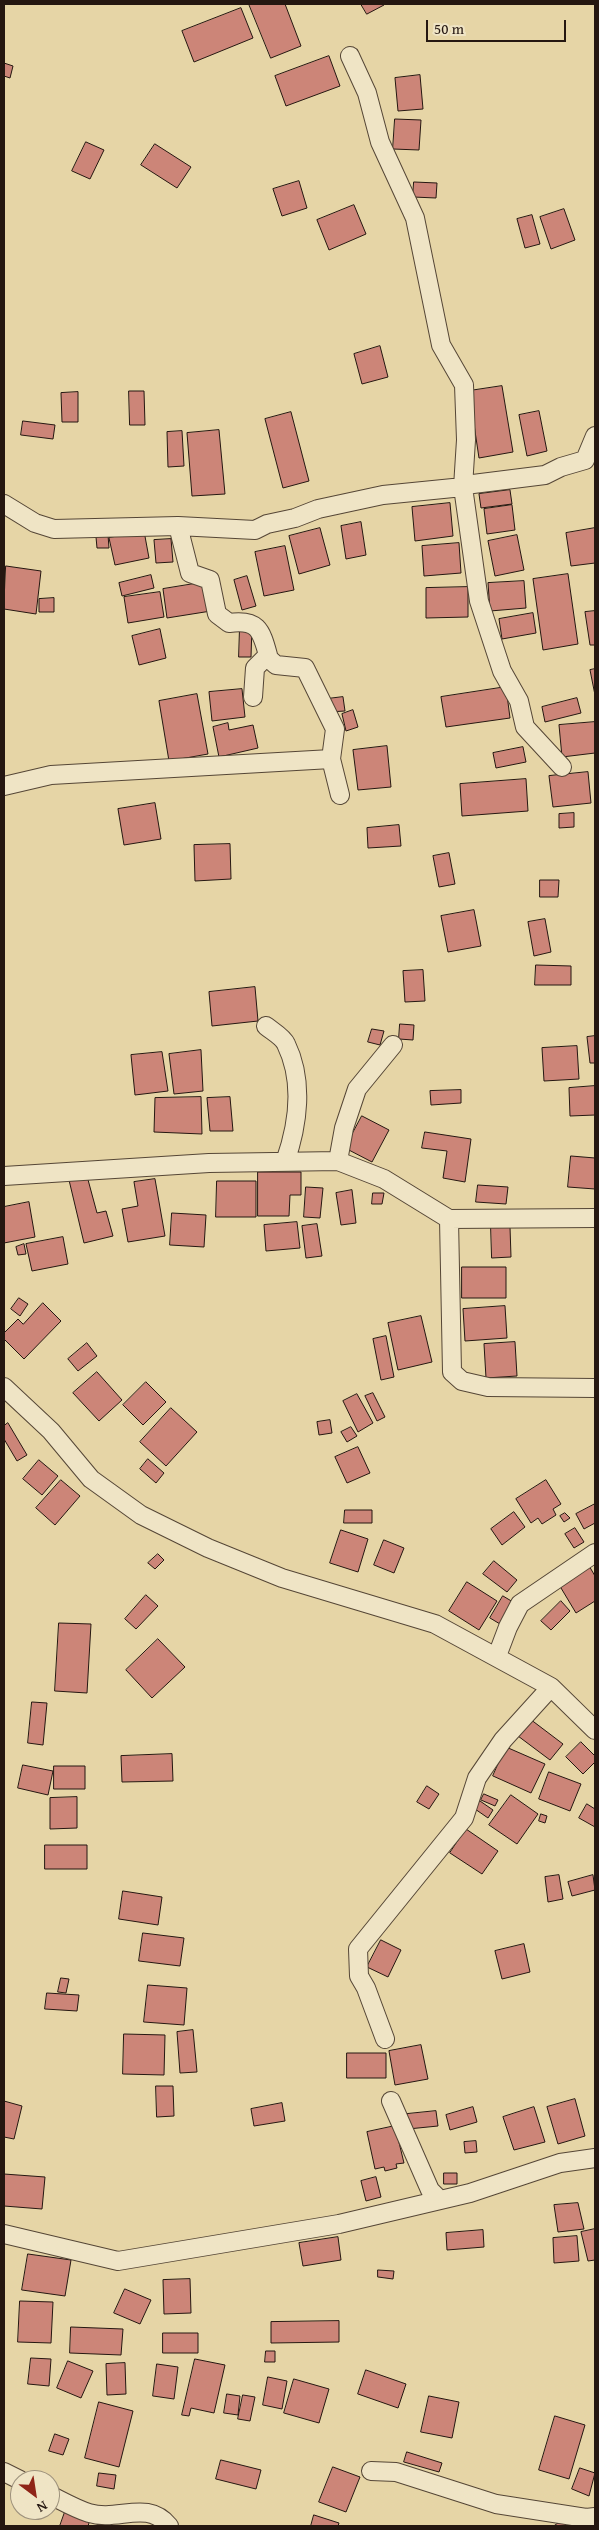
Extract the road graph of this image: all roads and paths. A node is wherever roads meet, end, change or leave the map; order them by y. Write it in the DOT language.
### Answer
graph roads {
  1 [pos="350,56"];
  2 [pos="595,436"];
  3 [pos="590,461"];
  4 [pos="463,488"];
  5 [pos="4,504"];
  6 [pos="178,526"];
  7 [pos="267,658"];
  8 [pos="253,697"];
  9 [pos="331,759"];
  10 [pos="562,767"];
  11 [pos="4,786"];
  12 [pos="340,795"];
  13 [pos="266,1026"];
  14 [pos="393,1045"];
  15 [pos="338,1161"];
  16 [pos="285,1162"];
  17 [pos="4,1176"];
  18 [pos="595,1218"];
  19 [pos="448,1219"];
  20 [pos="4,1387"];
  21 [pos="595,1388"];
  22 [pos="595,1553"];
  23 [pos="497,1656"];
  24 [pos="551,1687"];
  25 [pos="595,1730"];
  26 [pos="385,2039"];
  27 [pos="391,2101"];
  28 [pos="595,2158"];
  29 [pos="438,2199"];
  30 [pos="4,2234"];
  31 [pos="371,2471"];
  32 [pos="60,2500"];
  33 [pos="595,2517"];
  34 [pos="169,2526"];
  1 -- 4 [label="street"];
  2 -- 3 [label="street"];
  3 -- 4 [label="street"];
  4 -- 6 [label="street"];
  4 -- 10 [label="street"];
  5 -- 6 [label="street"];
  6 -- 7 [label="street"];
  7 -- 8 [label="street"];
  7 -- 9 [label="street"];
  9 -- 11 [label="street"];
  9 -- 12 [label="street"];
  13 -- 16 [label="street"];
  14 -- 15 [label="street"];
  15 -- 16 [label="street"];
  15 -- 19 [label="street"];
  16 -- 17 [label="street"];
  18 -- 19 [label="street"];
  19 -- 21 [label="street"];
  20 -- 23 [label="street"];
  22 -- 23 [label="street"];
  23 -- 24 [label="street"];
  24 -- 25 [label="street"];
  24 -- 26 [label="street"];
  27 -- 29 [label="street"];
  28 -- 29 [label="street"];
  29 -- 30 [label="street"];
  31 -- 33 [label="street"];
  32 -- 34 [label="street"];
}
